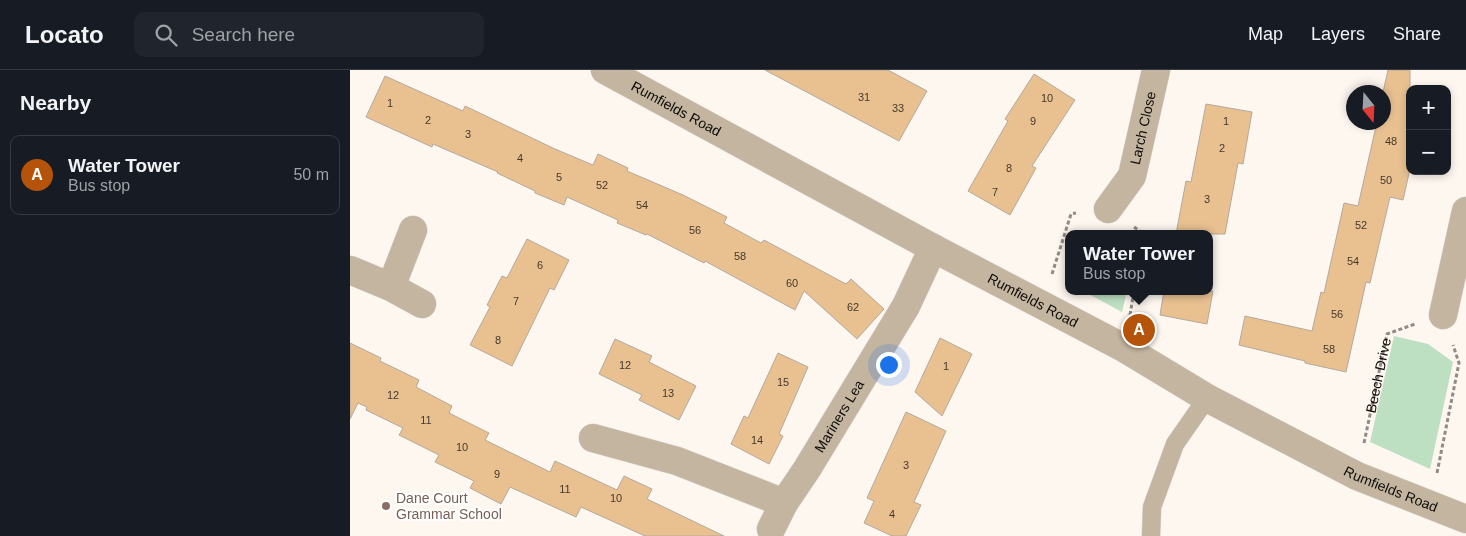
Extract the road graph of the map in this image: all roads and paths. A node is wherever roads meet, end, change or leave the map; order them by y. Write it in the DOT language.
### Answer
graph roads {
  1 [pos="606,70"];
  2 [pos="1156,70"];
  3 [pos="1108,209"];
  4 [pos="1466,211"];
  5 [pos="413,230"];
  6 [pos="1066,230"];
  7 [pos="1138,230"];
  8 [pos="1065,234"];
  9 [pos="933,248"];
  10 [pos="350,270"];
  11 [pos="391,287"];
  12 [pos="422,304"];
  13 [pos="1043,306"];
  14 [pos="1443,315"];
  15 [pos="1208,398"];
  16 [pos="593,438"];
  17 [pos="1357,476"];
  18 [pos="784,503"];
  19 [pos="1430,505"];
  20 [pos="1466,519"];
  21 [pos="771,529"];
  22 [pos="1151,536"];
  1 -- 9 [label="street, Rumfields Road"];
  2 -- 3 [label="street, Larch Close"];
  3 -- 6 [label="path"];
  3 -- 7 [label="path"];
  4 -- 14 [label="street"];
  5 -- 11 [label="street"];
  8 -- 13 [label="path"];
  9 -- 13 [label="street, Rumfields Road"];
  9 -- 18 [label="street, Mariners Lea"];
  10 -- 11 [label="street"];
  11 -- 12 [label="street"];
  13 -- 15 [label="street, Rumfields Road"];
  14 -- 17 [label="path, Beech Drive"];
  14 -- 19 [label="path"];
  15 -- 17 [label="street, Rumfields Road"];
  15 -- 22 [label="lane"];
  16 -- 18 [label="street"];
  17 -- 19 [label="street, Rumfields Road"];
  18 -- 21 [label="street, Mariners Lea"];
  19 -- 20 [label="street, Rumfields Road"];
}
